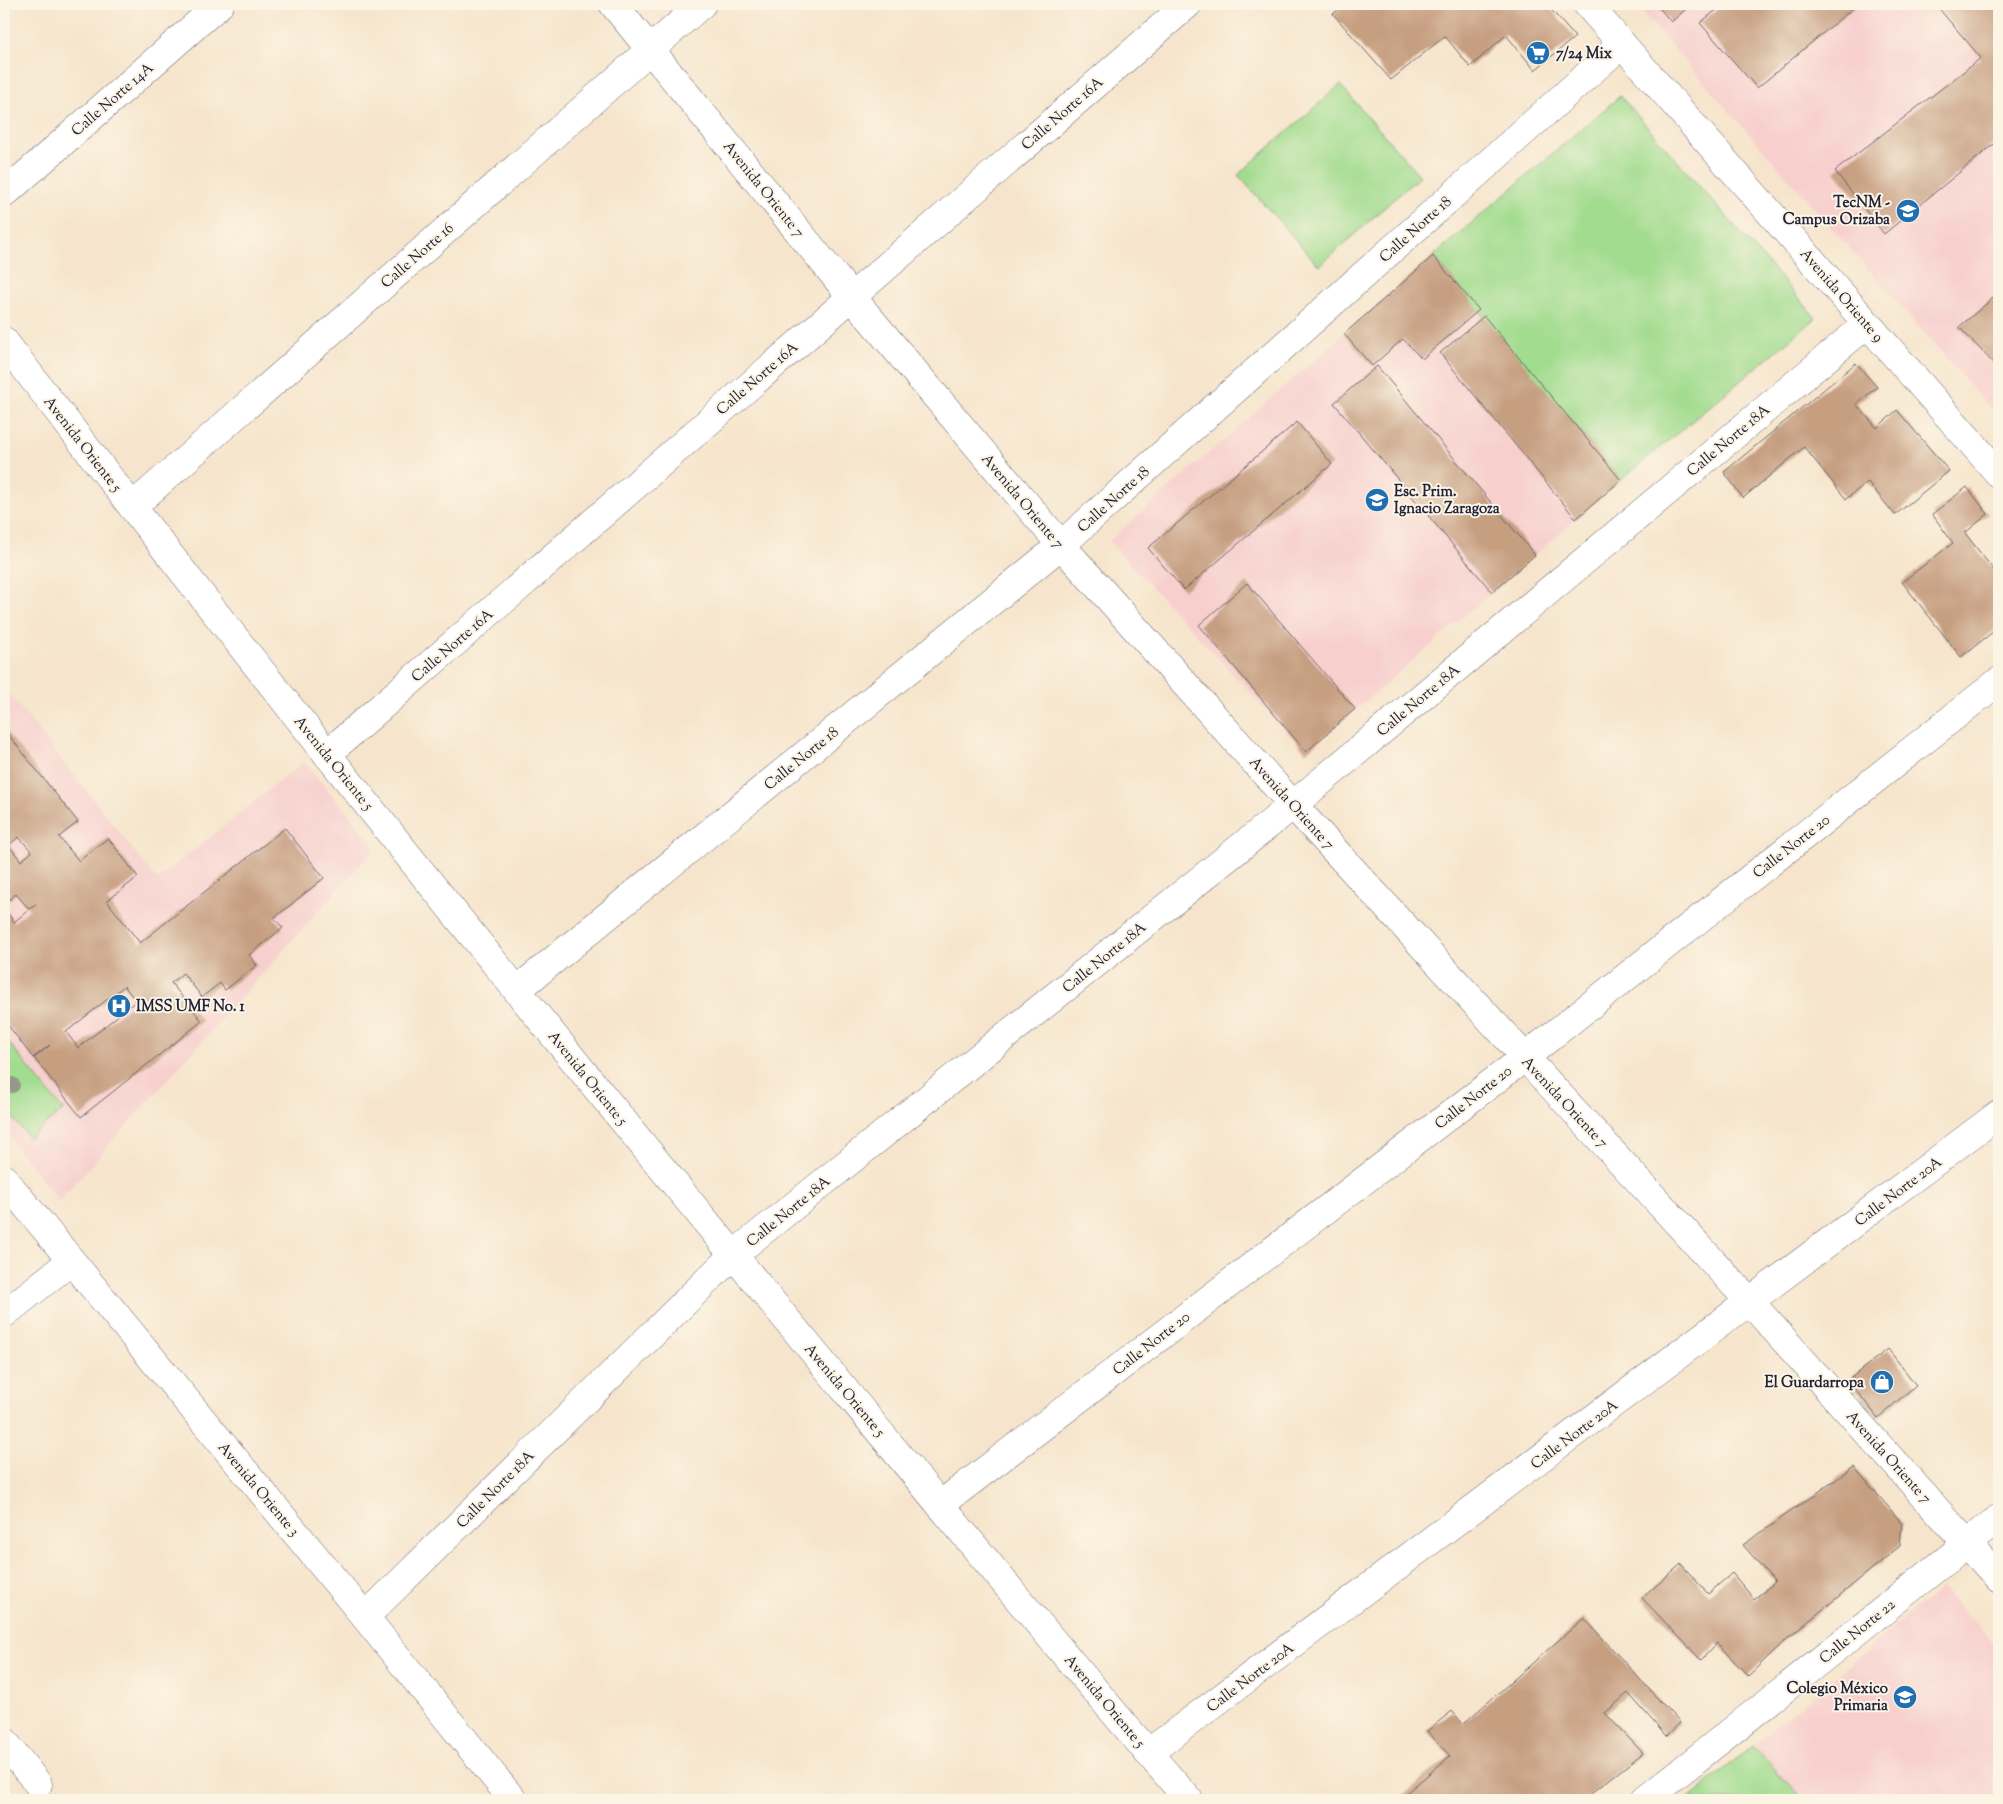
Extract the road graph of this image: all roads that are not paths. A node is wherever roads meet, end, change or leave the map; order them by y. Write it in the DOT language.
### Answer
graph roads {
  1 [pos="220,4"];
  2 [pos="613,4"];
  3 [pos="702,4"];
  4 [pos="1188,4"];
  5 [pos="1587,4"];
  6 [pos="1622,44"];
  7 [pos="651,48"];
  8 [pos="4,194"];
  9 [pos="851,296"];
  10 [pos="1867,324"];
  11 [pos="4,341"];
  12 [pos="1999,474"];
  13 [pos="132,507"];
  14 [pos="1061,546"];
  15 [pos="1999,681"];
  16 [pos="326,754"];
  17 [pos="1293,805"];
  18 [pos="517,990"];
  19 [pos="1524,1058"];
  20 [pos="1999,1114"];
  21 [pos="4,1179"];
  22 [pos="733,1255"];
  23 [pos="71,1261"];
  24 [pos="1750,1302"];
  25 [pos="4,1314"];
  26 [pos="940,1505"];
  27 [pos="1999,1518"];
  28 [pos="1966,1543"];
  29 [pos="1999,1578"];
  30 [pos="365,1617"];
  31 [pos="4,1741"];
  32 [pos="1148,1753"];
  33 [pos="38,1784"];
  34 [pos="513,1800"];
  35 [pos="1190,1800"];
  36 [pos="1645,1800"];
  1 -- 8 [label="street, Calle Norte 14A"];
  2 -- 7 [label="street, Avenida Oriente 7"];
  3 -- 7 [label="street, Calle Norte 16"];
  4 -- 9 [label="street, Calle Norte 16A"];
  5 -- 6 [label="street, Avenida Oriente 9"];
  6 -- 10 [label="street, Avenida Oriente 9"];
  6 -- 14 [label="street, Calle Norte 18"];
  7 -- 9 [label="street, Avenida Oriente 7"];
  7 -- 13 [label="street, Calle Norte 16"];
  9 -- 14 [label="street, Avenida Oriente 7"];
  9 -- 16 [label="street, Calle Norte 16A"];
  10 -- 12 [label="street, Avenida Oriente 9"];
  10 -- 17 [label="street, Calle Norte 18A"];
  11 -- 13 [label="street, Avenida Oriente 5"];
  13 -- 16 [label="street, Avenida Oriente 5"];
  14 -- 17 [label="street, Avenida Oriente 7"];
  14 -- 18 [label="street, Calle Norte 18"];
  15 -- 19 [label="street, Calle Norte 20"];
  16 -- 18 [label="street, Avenida Oriente 5"];
  17 -- 19 [label="street, Avenida Oriente 7"];
  17 -- 22 [label="street, Calle Norte 18A"];
  18 -- 22 [label="street, Avenida Oriente 5"];
  19 -- 24 [label="street, Avenida Oriente 7"];
  19 -- 26 [label="street, Calle Norte 20"];
  20 -- 24 [label="street, Calle Norte 20A"];
  21 -- 23 [label="street, Avenida Oriente 3"];
  22 -- 26 [label="street, Avenida Oriente 5"];
  22 -- 30 [label="street, Calle Norte 18A"];
  23 -- 25 [label="street"];
  23 -- 30 [label="street, Avenida Oriente 3"];
  24 -- 28 [label="street, Avenida Oriente 7"];
  24 -- 32 [label="street, Calle Norte 20A"];
  26 -- 32 [label="street, Avenida Oriente 5"];
  27 -- 28 [label="street, Calle Norte 22"];
  28 -- 29 [label="street, Avenida Oriente 7"];
  28 -- 36 [label="street, Calle Norte 22"];
  30 -- 34 [label="street, Avenida Oriente 3"];
  31 -- 33 [label="street"];
  32 -- 35 [label="street, Avenida Oriente 5"];
}
